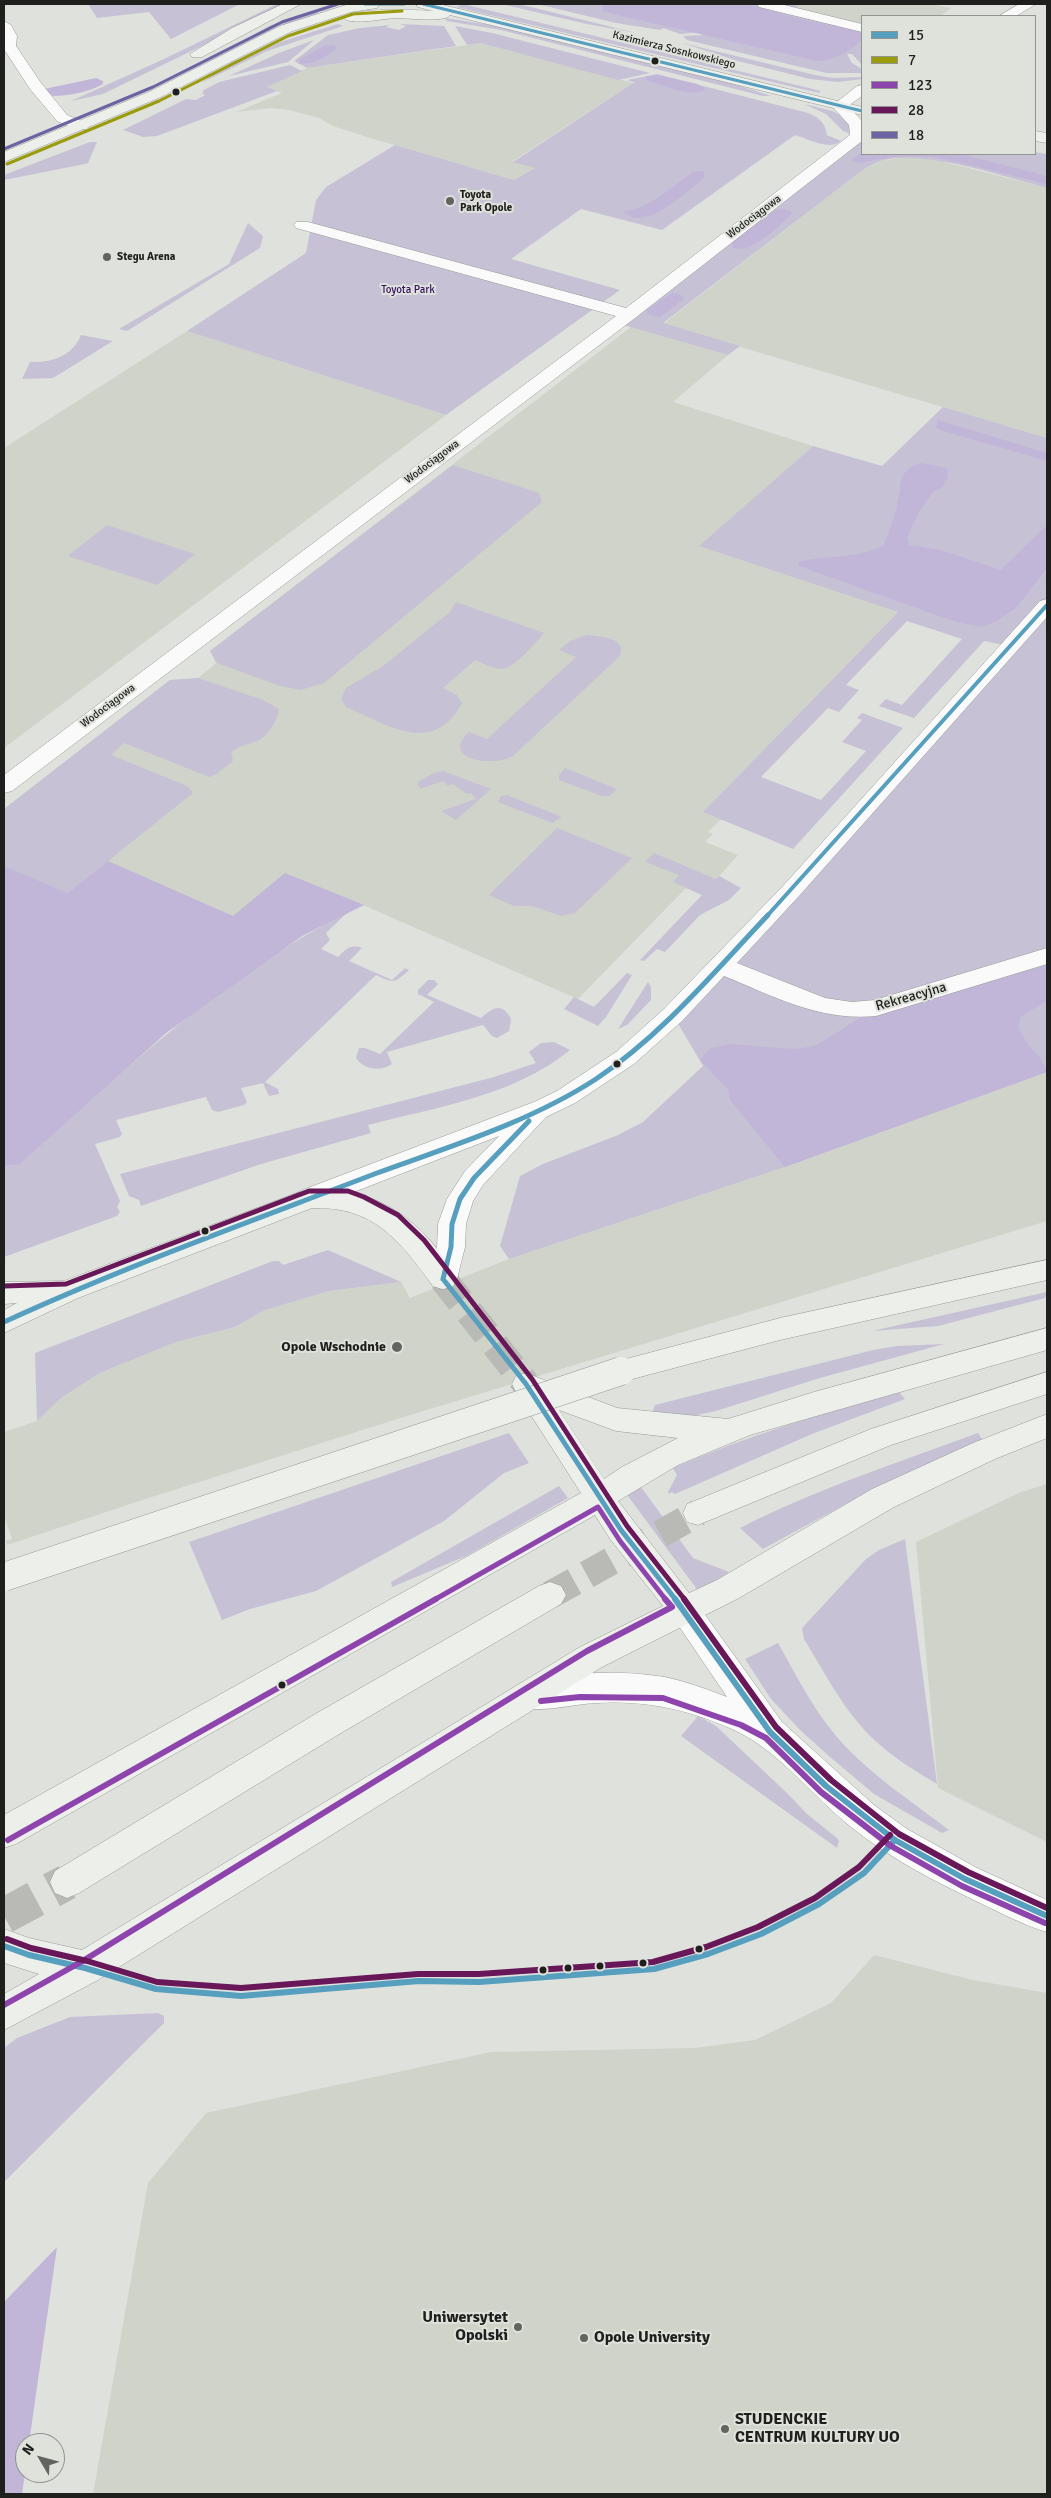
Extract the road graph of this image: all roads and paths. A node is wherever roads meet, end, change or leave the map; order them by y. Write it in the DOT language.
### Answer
graph roads {
  1 [pos="294,4"];
  2 [pos="323,4"];
  3 [pos="368,4"];
  4 [pos="403,4"];
  5 [pos="423,4"];
  6 [pos="764,4"];
  7 [pos="1029,4"];
  8 [pos="1008,15"];
  9 [pos="4,25"];
  10 [pos="519,27"];
  11 [pos="861,28"];
  12 [pos="245,50"];
  13 [pos="197,54"];
  14 [pos="837,90"];
  15 [pos="860,101"];
  16 [pos="839,106"];
  17 [pos="62,118"];
  18 [pos="81,126"];
  19 [pos="860,135"];
  20 [pos="4,141"];
  21 [pos="4,157"];
  22 [pos="302,225"];
  23 [pos="629,314"];
  24 [pos="1047,605"];
  25 [pos="4,786"];
  26 [pos="1047,956"];
  27 [pos="719,965"];
  28 [pos="544,1108"];
  29 [pos="310,1198"];
  30 [pos="1047,1270"];
  31 [pos="443,1279"];
  32 [pos="68,1291"];
  33 [pos="4,1293"];
  34 [pos="4,1322"];
  35 [pos="1047,1339"];
  36 [pos="1047,1383"];
  37 [pos="1047,1426"];
  38 [pos="729,1429"];
  39 [pos="600,1497"];
  40 [pos="698,1513"];
  41 [pos="4,1578"];
  42 [pos="550,1595"];
  43 [pos="684,1610"];
  44 [pos="529,1696"];
  45 [pos="770,1732"];
  46 [pos="4,1833"];
  47 [pos="66,1882"];
  48 [pos="1047,1916"];
  49 [pos="4,1946"];
  50 [pos="85,1968"];
  51 [pos="4,2013"];
  1 -- 13 [label="main road"];
  2 -- 13 [label="main road"];
  3 -- 4 [label="main road"];
  3 -- 12 [label="main road"];
  5 -- 10 [label="main road, Kazimierza Sosnkowskiego"];
  6 -- 11 [label="street"];
  7 -- 8 [label="street"];
  9 -- 17 [label="street"];
  10 -- 12 [label="main road"];
  10 -- 16 [label="main road, Kazimierza Sosnkowskiego"];
  12 -- 18 [label="main road"];
  13 -- 17 [label="main road"];
  14 -- 15 [label="main road, Kazimierza Sosnkowskiego"];
  15 -- 16 [label="main road, Kazimierza Sosnkowskiego"];
  16 -- 19 [label="street, Wodociągowa"];
  17 -- 18 [label="street"];
  17 -- 20 [label="main road"];
  18 -- 21 [label="main road"];
  19 -- 23 [label="street, Wodociągowa"];
  22 -- 23 [label="street"];
  23 -- 25 [label="street, Wodociągowa"];
  24 -- 27 [label="street"];
  26 -- 27 [label="street, Rekreacyjna"];
  27 -- 28 [label="street"];
  28 -- 29 [label="street"];
  28 -- 31 [label="street"];
  29 -- 31 [label="main road"];
  29 -- 32 [label="main road"];
  30 -- 41 [label="main road, bridge"];
  32 -- 33 [label="main road"];
  32 -- 34 [label="main road"];
  35 -- 38 [label="main road"];
  36 -- 40 [label="main road"];
  37 -- 43 [label="main road"];
  38 -- 39 [label="main road"];
  38 -- 39 [label="main road"];
  39 -- 43 [label="main road"];
  39 -- 46 [label="main road"];
  42 -- 47 [label="main road"];
  43 -- 44 [label="main road"];
  43 -- 45 [label="street"];
  44 -- 45 [label="street"];
  44 -- 50 [label="main road"];
  45 -- 48 [label="street"];
  49 -- 50 [label="main road"];
  50 -- 51 [label="main road"];
}
